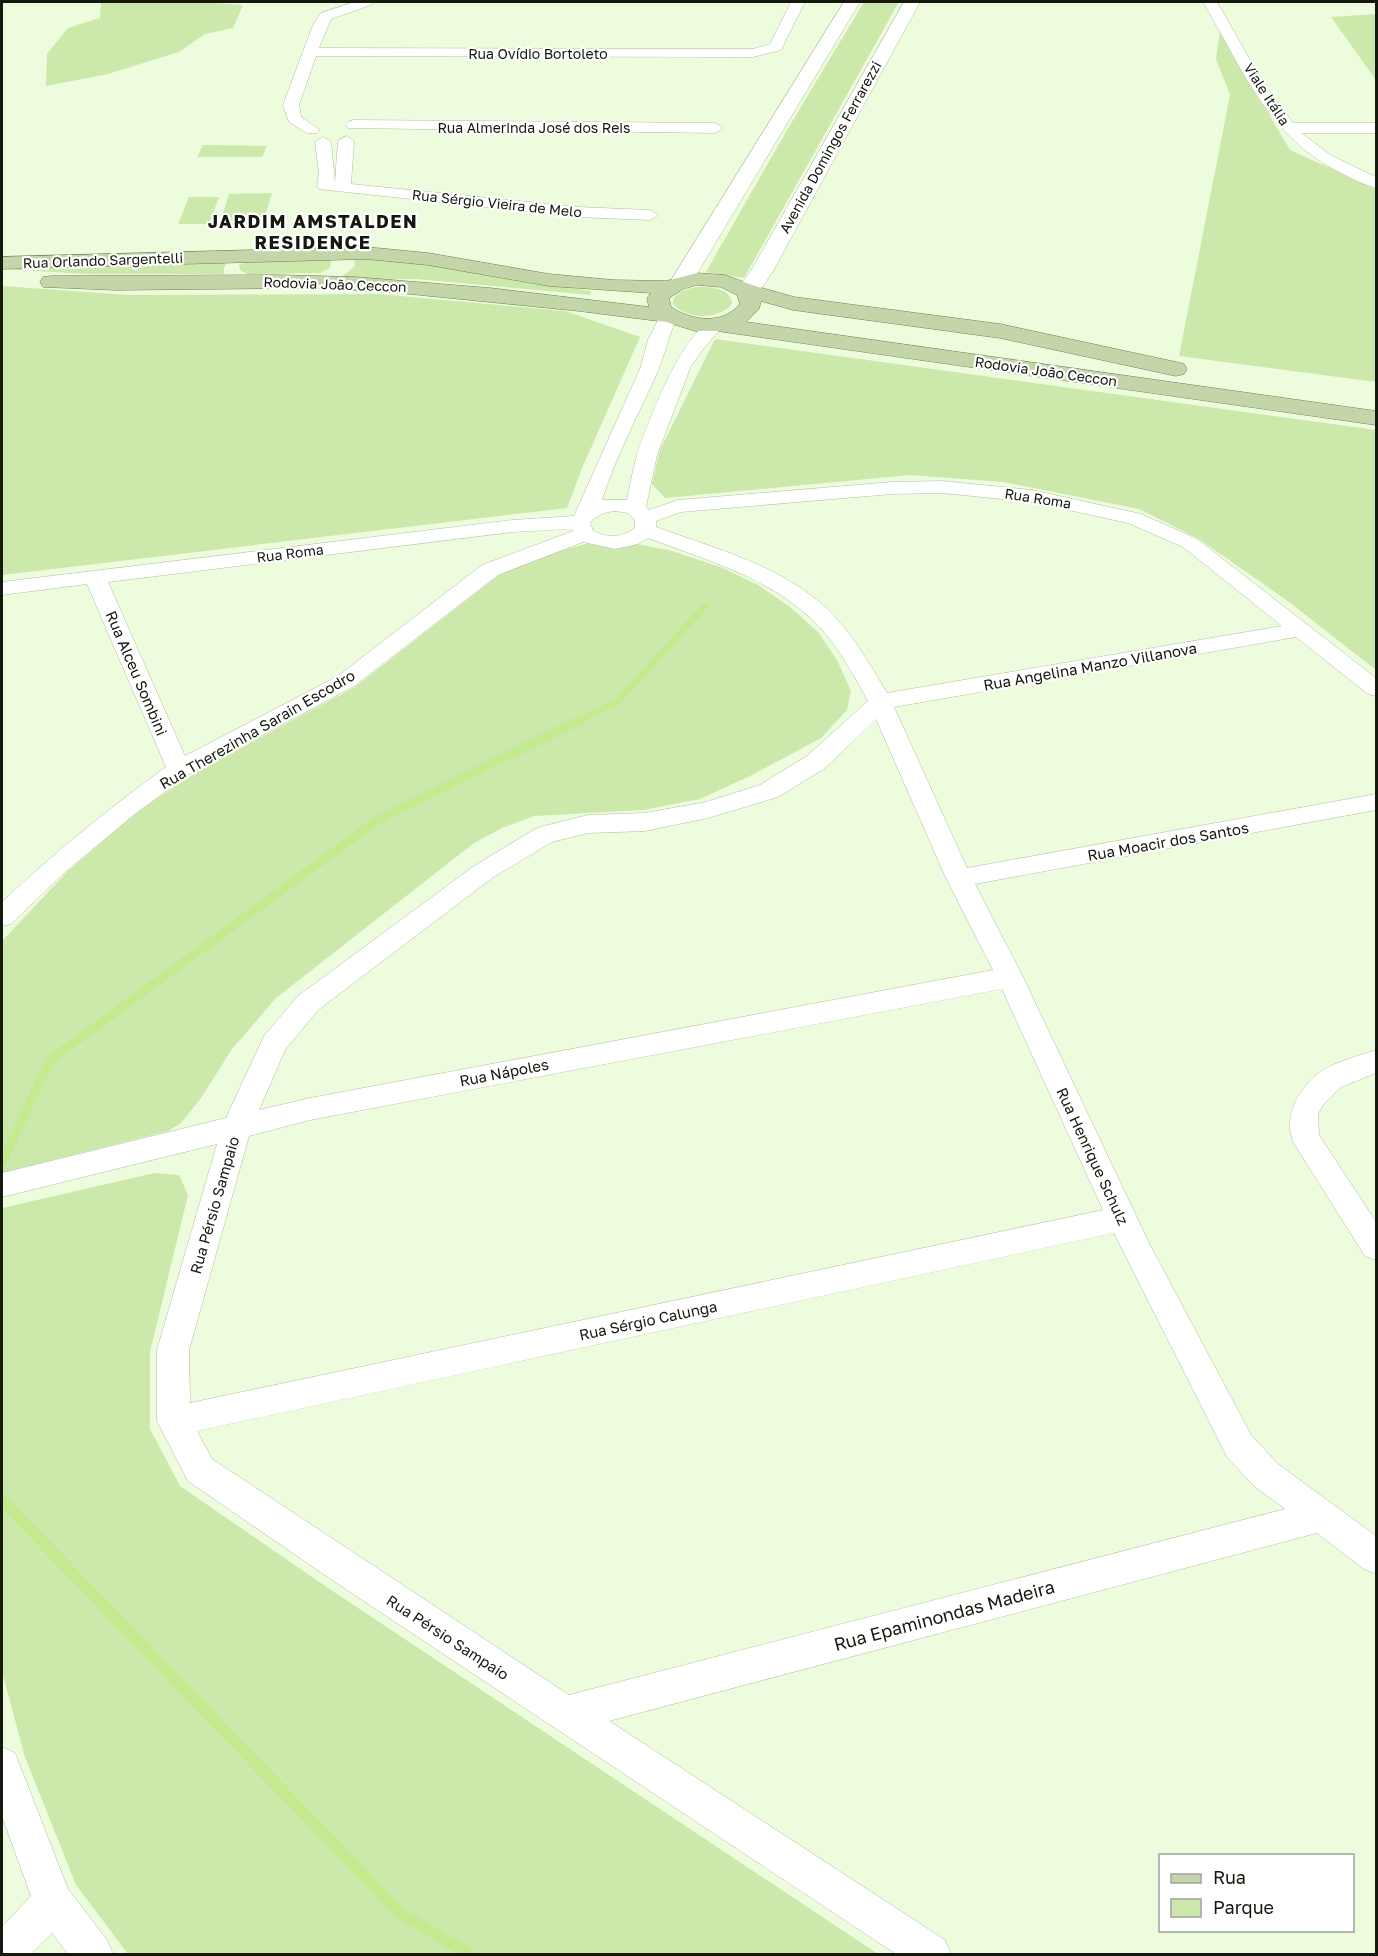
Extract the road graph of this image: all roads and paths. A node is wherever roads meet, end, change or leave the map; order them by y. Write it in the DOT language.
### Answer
graph roads {
  1 [pos="366,2"];
  2 [pos="798,2"];
  3 [pos="852,2"];
  4 [pos="912,2"];
  5 [pos="1210,2"];
  6 [pos="310,52"];
  7 [pos="291,110"];
  8 [pos="331,123"];
  9 [pos="353,125"];
  10 [pos="715,128"];
  11 [pos="1289,128"];
  12 [pos="1377,128"];
  13 [pos="318,136"];
  14 [pos="346,141"];
  15 [pos="1377,183"];
  16 [pos="343,188"];
  17 [pos="650,214"];
  18 [pos="340,253"];
  19 [pos="244,255"];
  20 [pos="2,263"];
  21 [pos="2,279"];
  22 [pos="232,282"];
  23 [pos="308,282"];
  24 [pos="675,284"];
  25 [pos="747,291"];
  26 [pos="668,316"];
  27 [pos="716,324"];
  28 [pos="1365,395"];
  29 [pos="1377,418"];
  30 [pos="642,519"];
  31 [pos="584,522"];
  32 [pos="95,577"];
  33 [pos="2,588"];
  34 [pos="1299,630"];
  35 [pos="1377,689"];
  36 [pos="880,702"];
  37 [pos="179,769"];
  38 [pos="1377,802"];
  39 [pos="959,878"];
  40 [pos="2,917"];
  41 [pos="1010,977"];
  42 [pos="1377,1061"];
  43 [pos="237,1126"];
  44 [pos="8,1183"];
  45 [pos="1123,1218"];
  46 [pos="1377,1247"];
  47 [pos="174,1421"];
  48 [pos="1321,1516"];
  49 [pos="1377,1557"];
  50 [pos="566,1714"];
  51 [pos="2,1766"];
  52 [pos="53,1902"];
  53 [pos="4,1954"];
  54 [pos="93,1954"];
  55 [pos="931,1954"];
  1 -- 6 [label="street"];
  2 -- 6 [label="street, Rua Ovídio Bortoleto"];
  3 -- 24 [label="main road"];
  4 -- 25 [label="main road, Avenida Domingos Ferrarezzi"];
  5 -- 11 [label="street, Viale Itália"];
  6 -- 7 [label="street"];
  7 -- 8 [label="street, Rua Almerinda José dos Reis"];
  7 -- 13 [label="street"];
  8 -- 9 [label="street, Rua Almerinda José dos Reis"];
  8 -- 13 [label="street"];
  9 -- 10 [label="street, Rua Almerinda José dos Reis"];
  9 -- 14 [label="street"];
  11 -- 12 [label="street"];
  11 -- 15 [label="street, Viale Itália"];
  13 -- 14 [label="street"];
  13 -- 16 [label="street, Rua Sérgio Vieira de Melo"];
  14 -- 16 [label="street"];
  16 -- 17 [label="street, Rua Sérgio Vieira de Melo"];
  18 -- 19 [label="main road, Rua Orlando Sargentelli"];
  18 -- 23 [label="main road"];
  18 -- 24 [label="main road, Rua Orlando Sargentelli"];
  19 -- 20 [label="main road, Rua Orlando Sargentelli"];
  19 -- 22 [label="main road"];
  21 -- 22 [label="main road, Rodovia João Ceccon"];
  22 -- 23 [label="main road, Rodovia João Ceccon"];
  23 -- 26 [label="main road, Rodovia João Ceccon"];
  24 -- 25 [label="main road, Rodovia João Ceccon"];
  24 -- 26 [label="main road"];
  25 -- 27 [label="main road"];
  25 -- 28 [label="main road, Rodovia João Ceccon"];
  26 -- 27 [label="main road, Rodovia João Ceccon"];
  26 -- 31 [label="street"];
  27 -- 29 [label="main road, Rodovia João Ceccon"];
  27 -- 30 [label="street"];
  30 -- 31 [label="street, Rua Roma"];
  30 -- 31 [label="street, Rua Roma"];
  30 -- 34 [label="street, Rua Roma"];
  30 -- 36 [label="street"];
  31 -- 32 [label="street, Rua Roma"];
  31 -- 37 [label="street, Rua Therezinha Sarain Escodro"];
  32 -- 33 [label="street, Rua Roma"];
  32 -- 37 [label="street, Rua Alceu Sombini"];
  34 -- 35 [label="street, Rua Roma"];
  34 -- 36 [label="street, Rua Angelina Manzo Villanova"];
  36 -- 39 [label="street, Rua Henrique Schulz"];
  36 -- 43 [label="street, Rua Pérsio Sampaio"];
  37 -- 40 [label="street, Rua Therezinha Sarain Escodro"];
  38 -- 39 [label="street, Rua Moacir dos Santos"];
  39 -- 41 [label="street, Rua Henrique Schulz"];
  41 -- 43 [label="street, Rua Nápoles"];
  41 -- 45 [label="street, Rua Henrique Schulz"];
  42 -- 46 [label="street"];
  43 -- 44 [label="street, Rua Nápoles"];
  43 -- 47 [label="street, Rua Pérsio Sampaio"];
  45 -- 47 [label="street, Rua Sérgio Calunga"];
  45 -- 48 [label="street, Rua Henrique Schulz"];
  47 -- 50 [label="street, Rua Pérsio Sampaio"];
  48 -- 49 [label="street, Rua Henrique Schulz"];
  48 -- 50 [label="street, Rua Epaminondas Madeira"];
  50 -- 55 [label="street, Rua Pérsio Sampaio"];
  51 -- 52 [label="street"];
  52 -- 53 [label="street"];
  52 -- 54 [label="street"];
}
